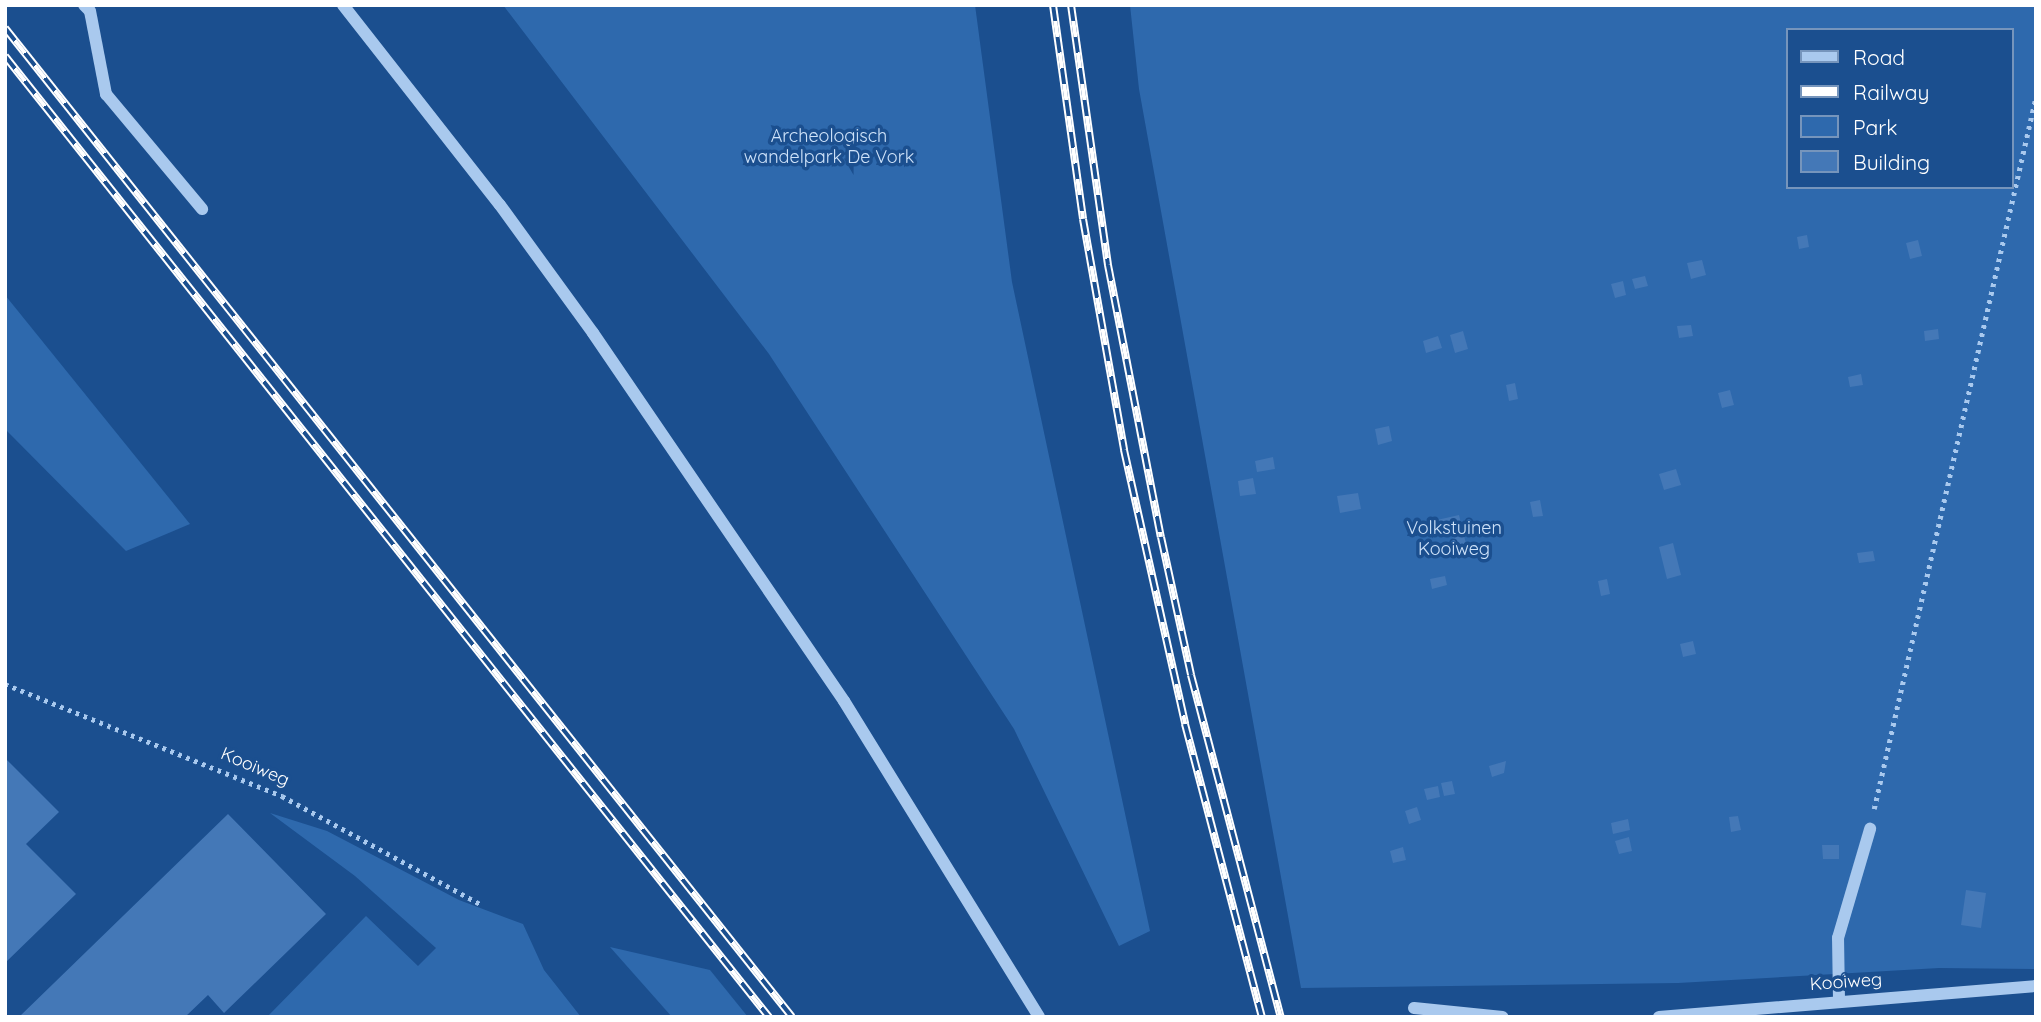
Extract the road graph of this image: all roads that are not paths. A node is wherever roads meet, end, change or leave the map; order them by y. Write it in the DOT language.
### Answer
graph roads {
  1 [pos="84,5"];
  2 [pos="343,5"];
  3 [pos="202,209"];
  4 [pos="1870,829"];
  5 [pos="2036,985"];
  6 [pos="1839,1000"];
  7 [pos="1414,1008"];
  8 [pos="1040,1017"];
  9 [pos="1503,1017"];
  10 [pos="1659,1017"];
  1 -- 3 [label="street"];
  2 -- 8 [label="street"];
  4 -- 6 [label="street"];
  5 -- 6 [label="street, Kooiweg"];
  6 -- 10 [label="street, Kooiweg"];
  7 -- 9 [label="street"];
}
